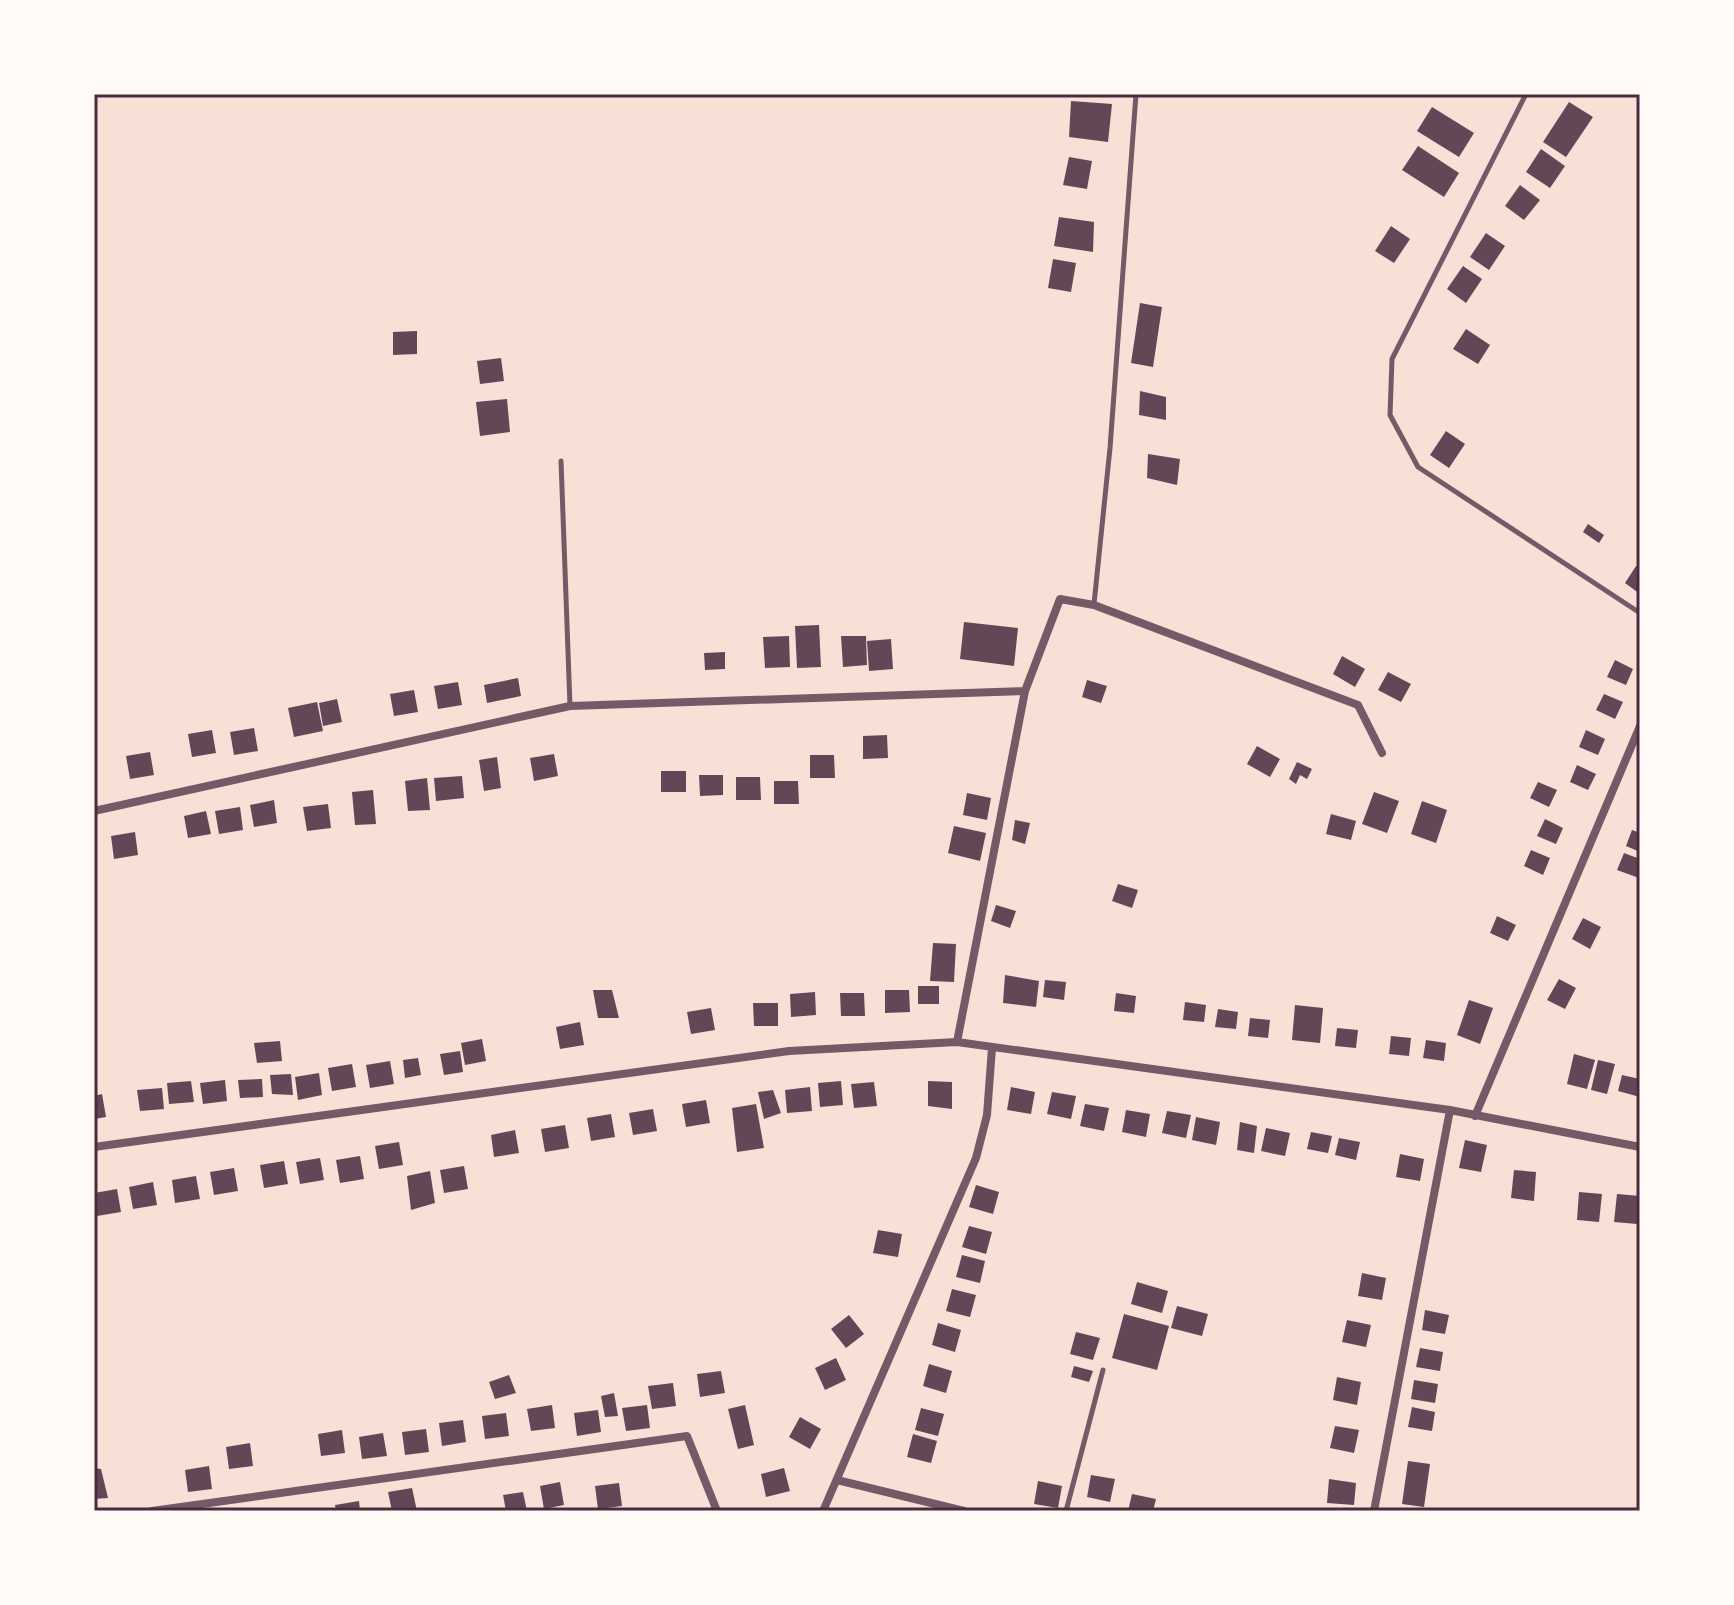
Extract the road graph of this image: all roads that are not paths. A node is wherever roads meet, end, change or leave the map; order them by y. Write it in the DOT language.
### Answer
graph roads {
  1 [pos="1136,94"];
  2 [pos="1526,94"];
  3 [pos="561,461"];
  4 [pos="1094,605"];
  5 [pos="1640,613"];
  6 [pos="1025,691"];
  7 [pos="570,706"];
  8 [pos="1640,726"];
  9 [pos="1382,753"];
  10 [pos="94,811"];
  11 [pos="957,1042"];
  12 [pos="992,1048"];
  13 [pos="1450,1110"];
  14 [pos="1475,1116"];
  15 [pos="94,1147"];
  16 [pos="1640,1147"];
  17 [pos="1103,1370"];
  18 [pos="837,1480"];
  19 [pos="152,1511"];
  20 [pos="717,1511"];
  21 [pos="823,1511"];
  22 [pos="964,1511"];
  23 [pos="1066,1511"];
  24 [pos="1374,1511"];
  1 -- 4 [label="lane"];
  2 -- 5 [label="lane"];
  3 -- 7 [label="lane"];
  4 -- 6 [label="street"];
  4 -- 9 [label="street"];
  6 -- 7 [label="street"];
  6 -- 11 [label="street"];
  7 -- 10 [label="street"];
  8 -- 14 [label="street"];
  11 -- 12 [label="street"];
  11 -- 15 [label="street"];
  12 -- 13 [label="street"];
  12 -- 18 [label="street"];
  13 -- 14 [label="street"];
  13 -- 24 [label="street"];
  14 -- 16 [label="street"];
  17 -- 23 [label="lane"];
  18 -- 21 [label="street"];
  18 -- 22 [label="street"];
  19 -- 20 [label="street"];
}
